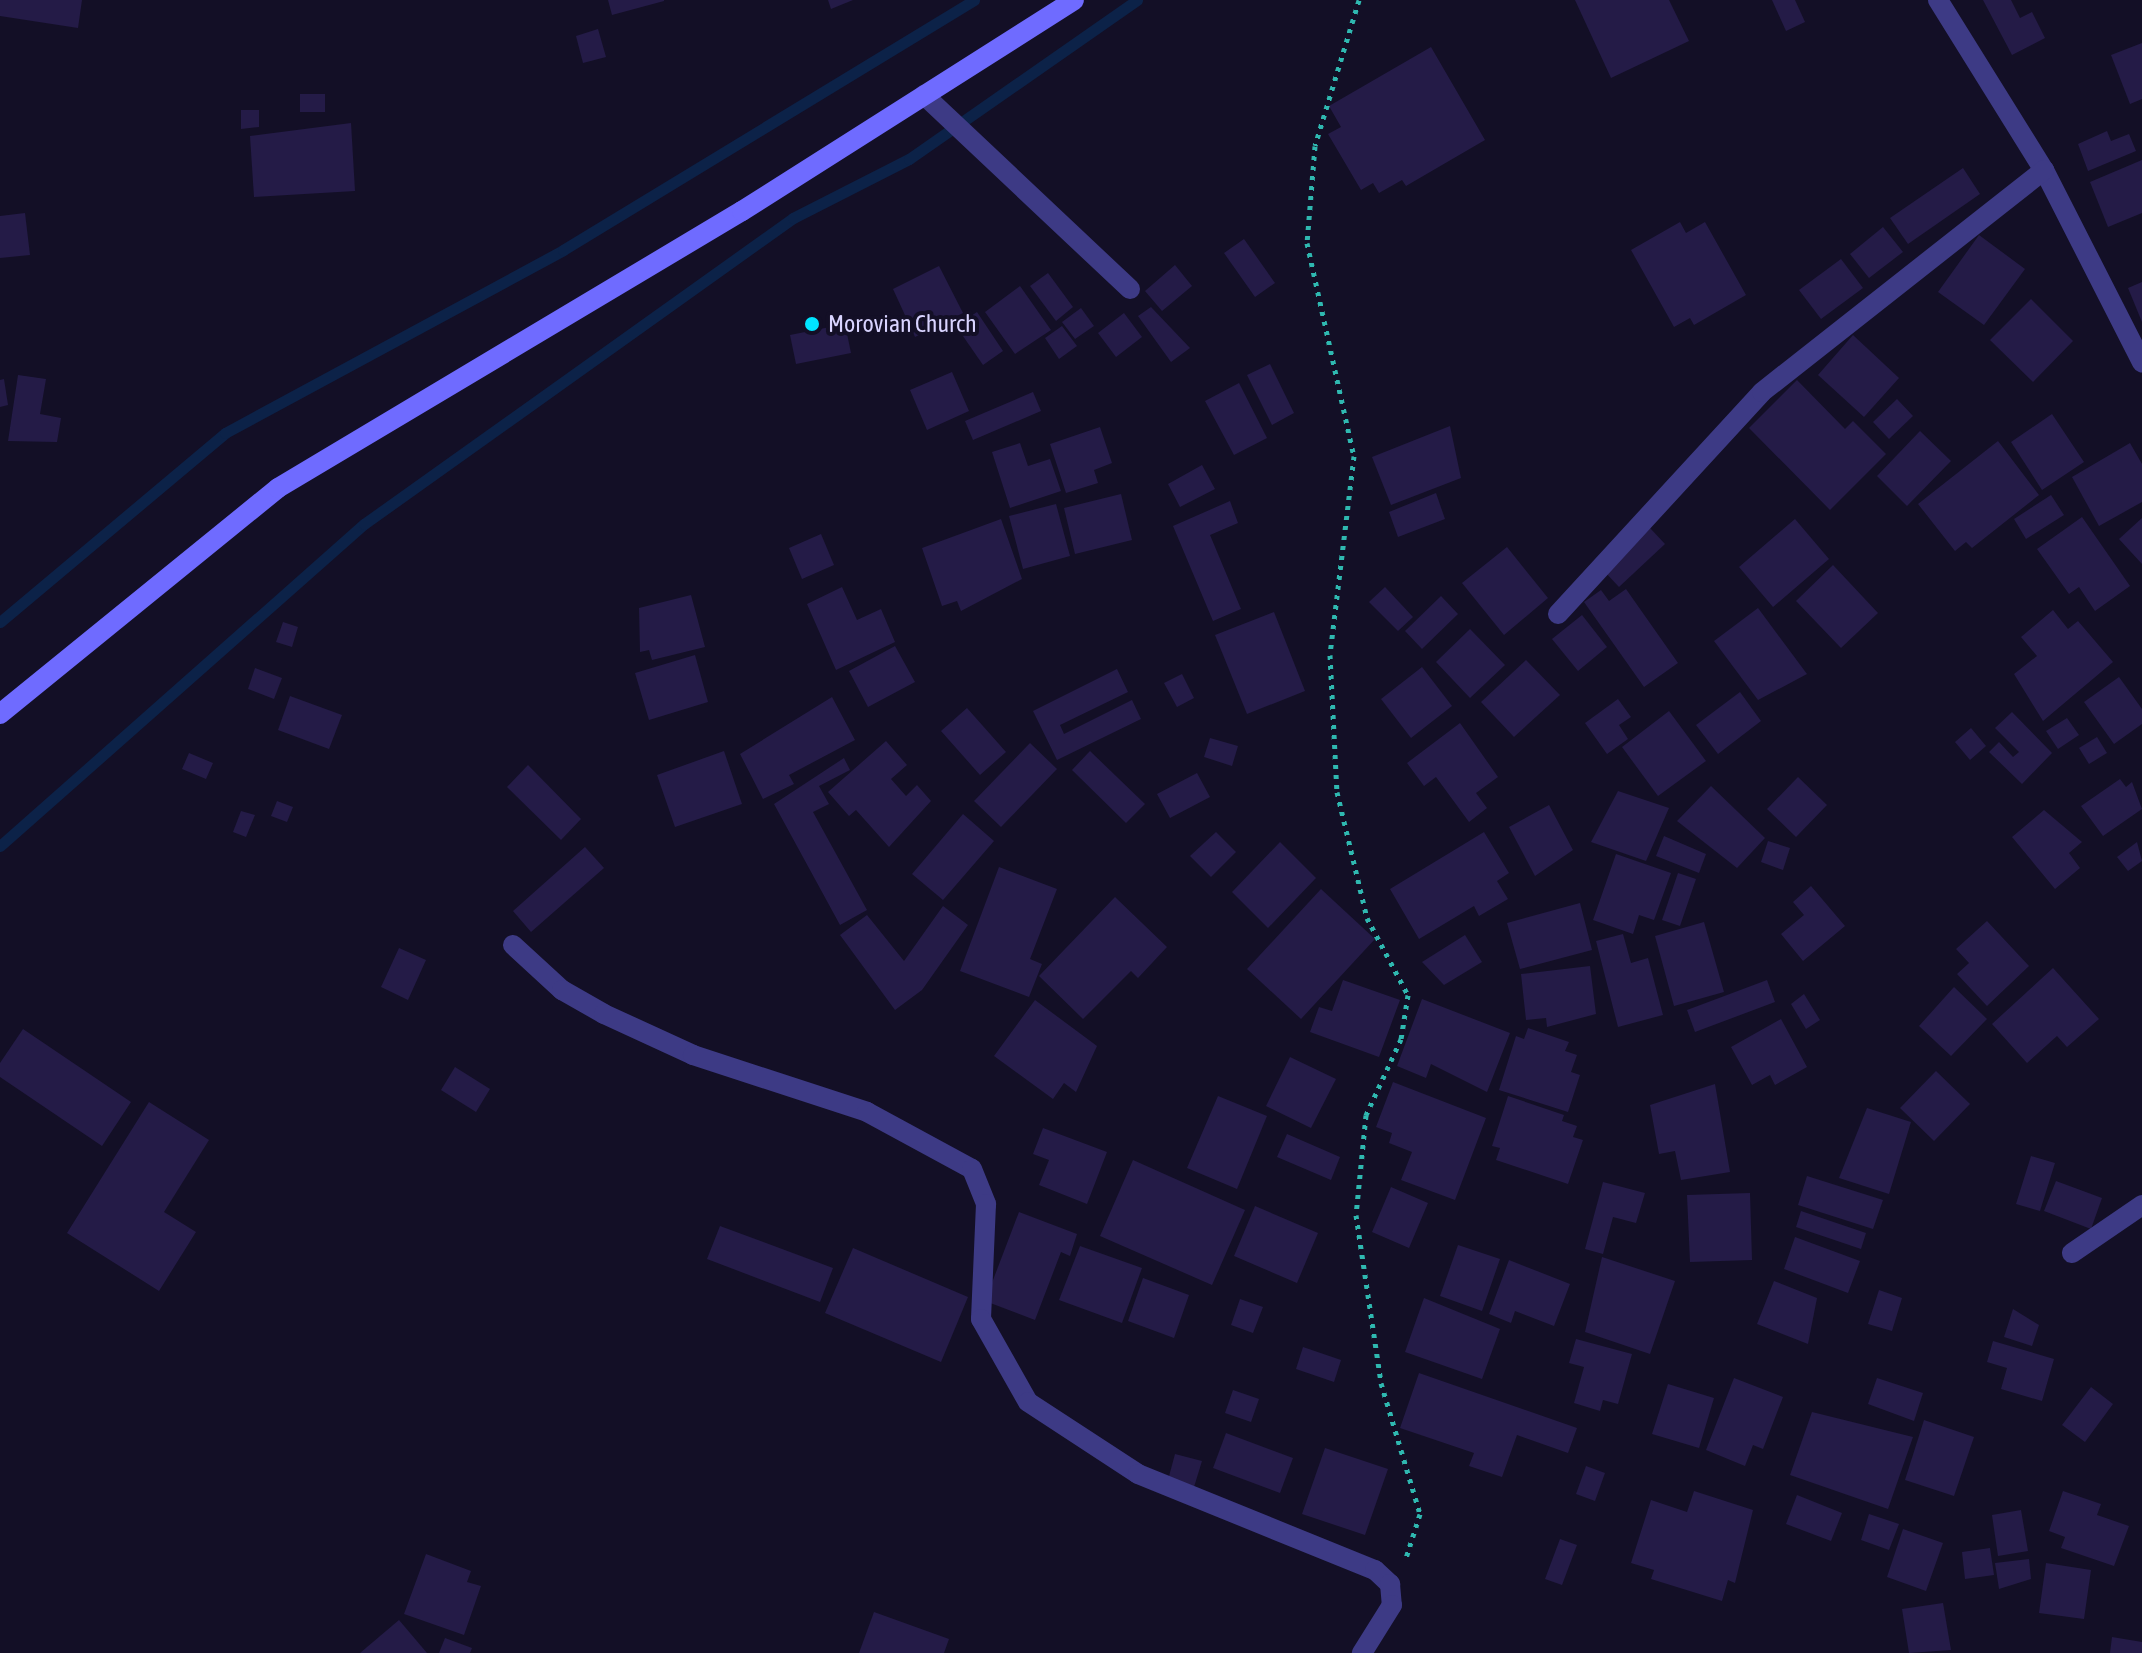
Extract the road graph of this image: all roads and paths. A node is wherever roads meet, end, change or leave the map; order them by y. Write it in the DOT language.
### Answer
graph roads {
  1 [pos="1074,0"];
  2 [pos="1359,0"];
  3 [pos="1938,0"];
  4 [pos="924,95"];
  5 [pos="2044,170"];
  6 [pos="1130,289"];
  7 [pos="2142,362"];
  8 [pos="1558,614"];
  9 [pos="0,714"];
  10 [pos="513,945"];
  11 [pos="2142,1205"];
  12 [pos="2072,1253"];
  13 [pos="1390,1584"];
  14 [pos="1362,1653"];
  1 -- 4 [label="main road"];
  2 -- 13 [label="path"];
  3 -- 5 [label="street"];
  4 -- 6 [label="street"];
  4 -- 9 [label="main road"];
  5 -- 7 [label="street"];
  5 -- 8 [label="street"];
  10 -- 13 [label="street"];
  11 -- 12 [label="street"];
  13 -- 14 [label="street"];
}
